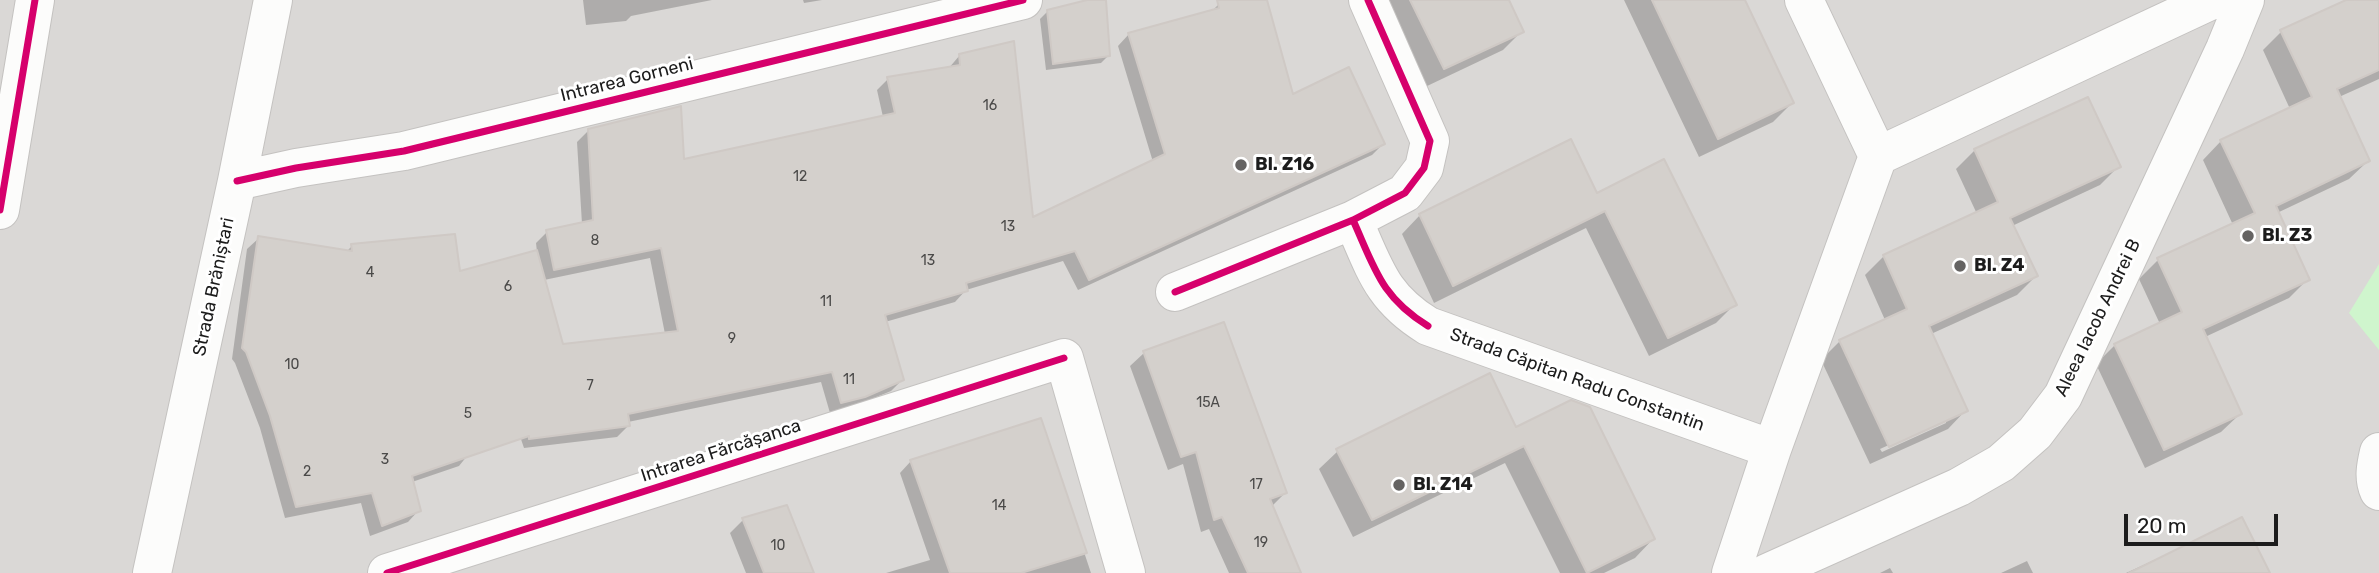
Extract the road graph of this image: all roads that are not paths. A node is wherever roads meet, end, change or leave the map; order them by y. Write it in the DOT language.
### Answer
graph roads {
  1 [pos="35,0"];
  2 [pos="272,0"];
  3 [pos="1023,0"];
  4 [pos="1368,0"];
  5 [pos="1804,0"];
  6 [pos="2212,0"];
  7 [pos="2245,0"];
  8 [pos="1878,156"];
  9 [pos="237,181"];
  10 [pos="0,210"];
  11 [pos="1353,220"];
  12 [pos="1175,292"];
  13 [pos="1772,449"];
  14 [pos="2379,452"];
  15 [pos="2379,491"];
  16 [pos="152,573"];
  17 [pos="387,573"];
  18 [pos="1126,573"];
  19 [pos="1731,573"];
  20 [pos="1768,573"];
  1 -- 10 [label="street"];
  2 -- 9 [label="street, Strada Brăniștari"];
  3 -- 9 [label="street, Intrarea Gorneni"];
  4 -- 11 [label="street"];
  5 -- 8 [label="street"];
  6 -- 8 [label="street"];
  7 -- 20 [label="street, Aleea Iacob Andrei B"];
  8 -- 13 [label="street"];
  9 -- 16 [label="street, Strada Brăniștari"];
  11 -- 12 [label="street"];
  11 -- 13 [label="street, Strada Căpitan Radu Constantin"];
  13 -- 19 [label="street"];
  14 -- 15 [label="street"];
  17 -- 18 [label="street, Intrarea Fărcășanca"];
}
